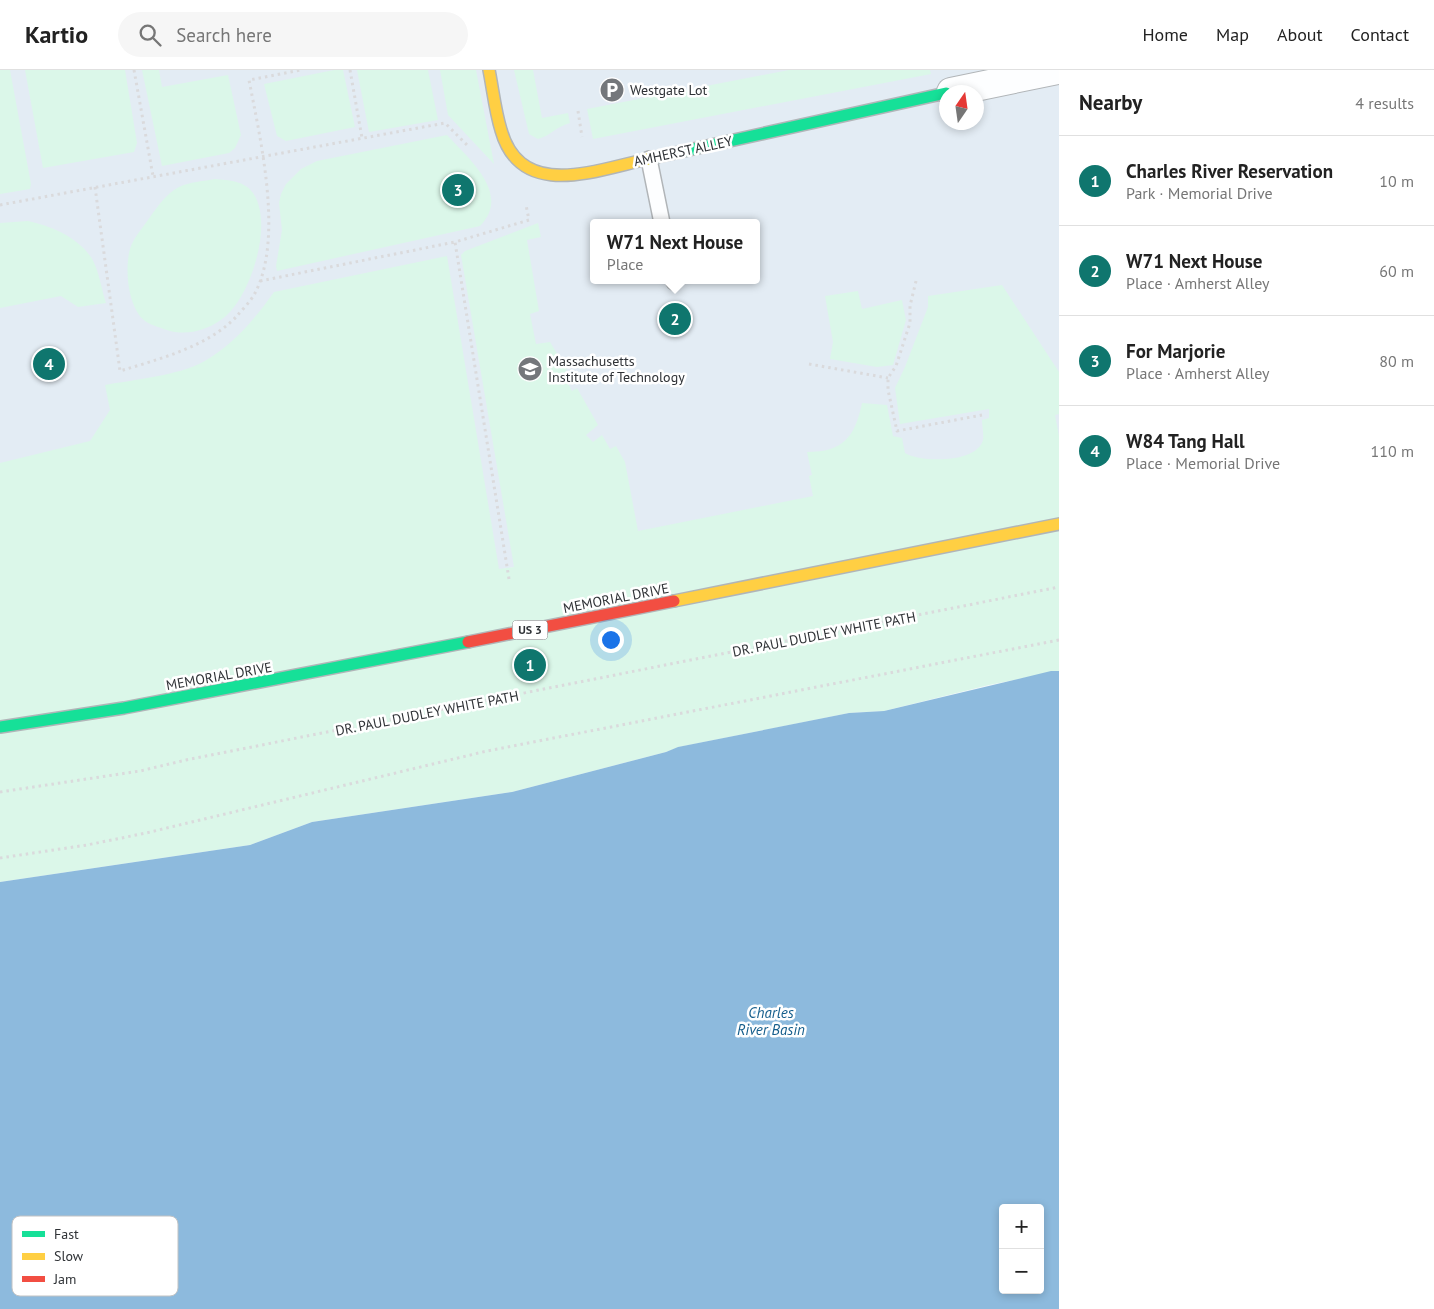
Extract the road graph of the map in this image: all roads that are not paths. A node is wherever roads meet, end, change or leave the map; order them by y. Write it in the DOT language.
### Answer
graph roads {
  1 [pos="489,70"];
  2 [pos="1057,70"];
  3 [pos="984,85"];
  4 [pos="939,96"];
  5 [pos="649,159"];
  6 [pos="661,219"];
  7 [pos="1059,524"];
  8 [pos="0,727"];
  1 -- 5 [label="main road, AMHERST ALLEY"];
  2 -- 3 [label="street"];
  4 -- 5 [label="main road, AMHERST ALLEY"];
  5 -- 6 [label="lane"];
  7 -- 8 [label="main road, MEMORIAL DRIVE / US 3"];
}
